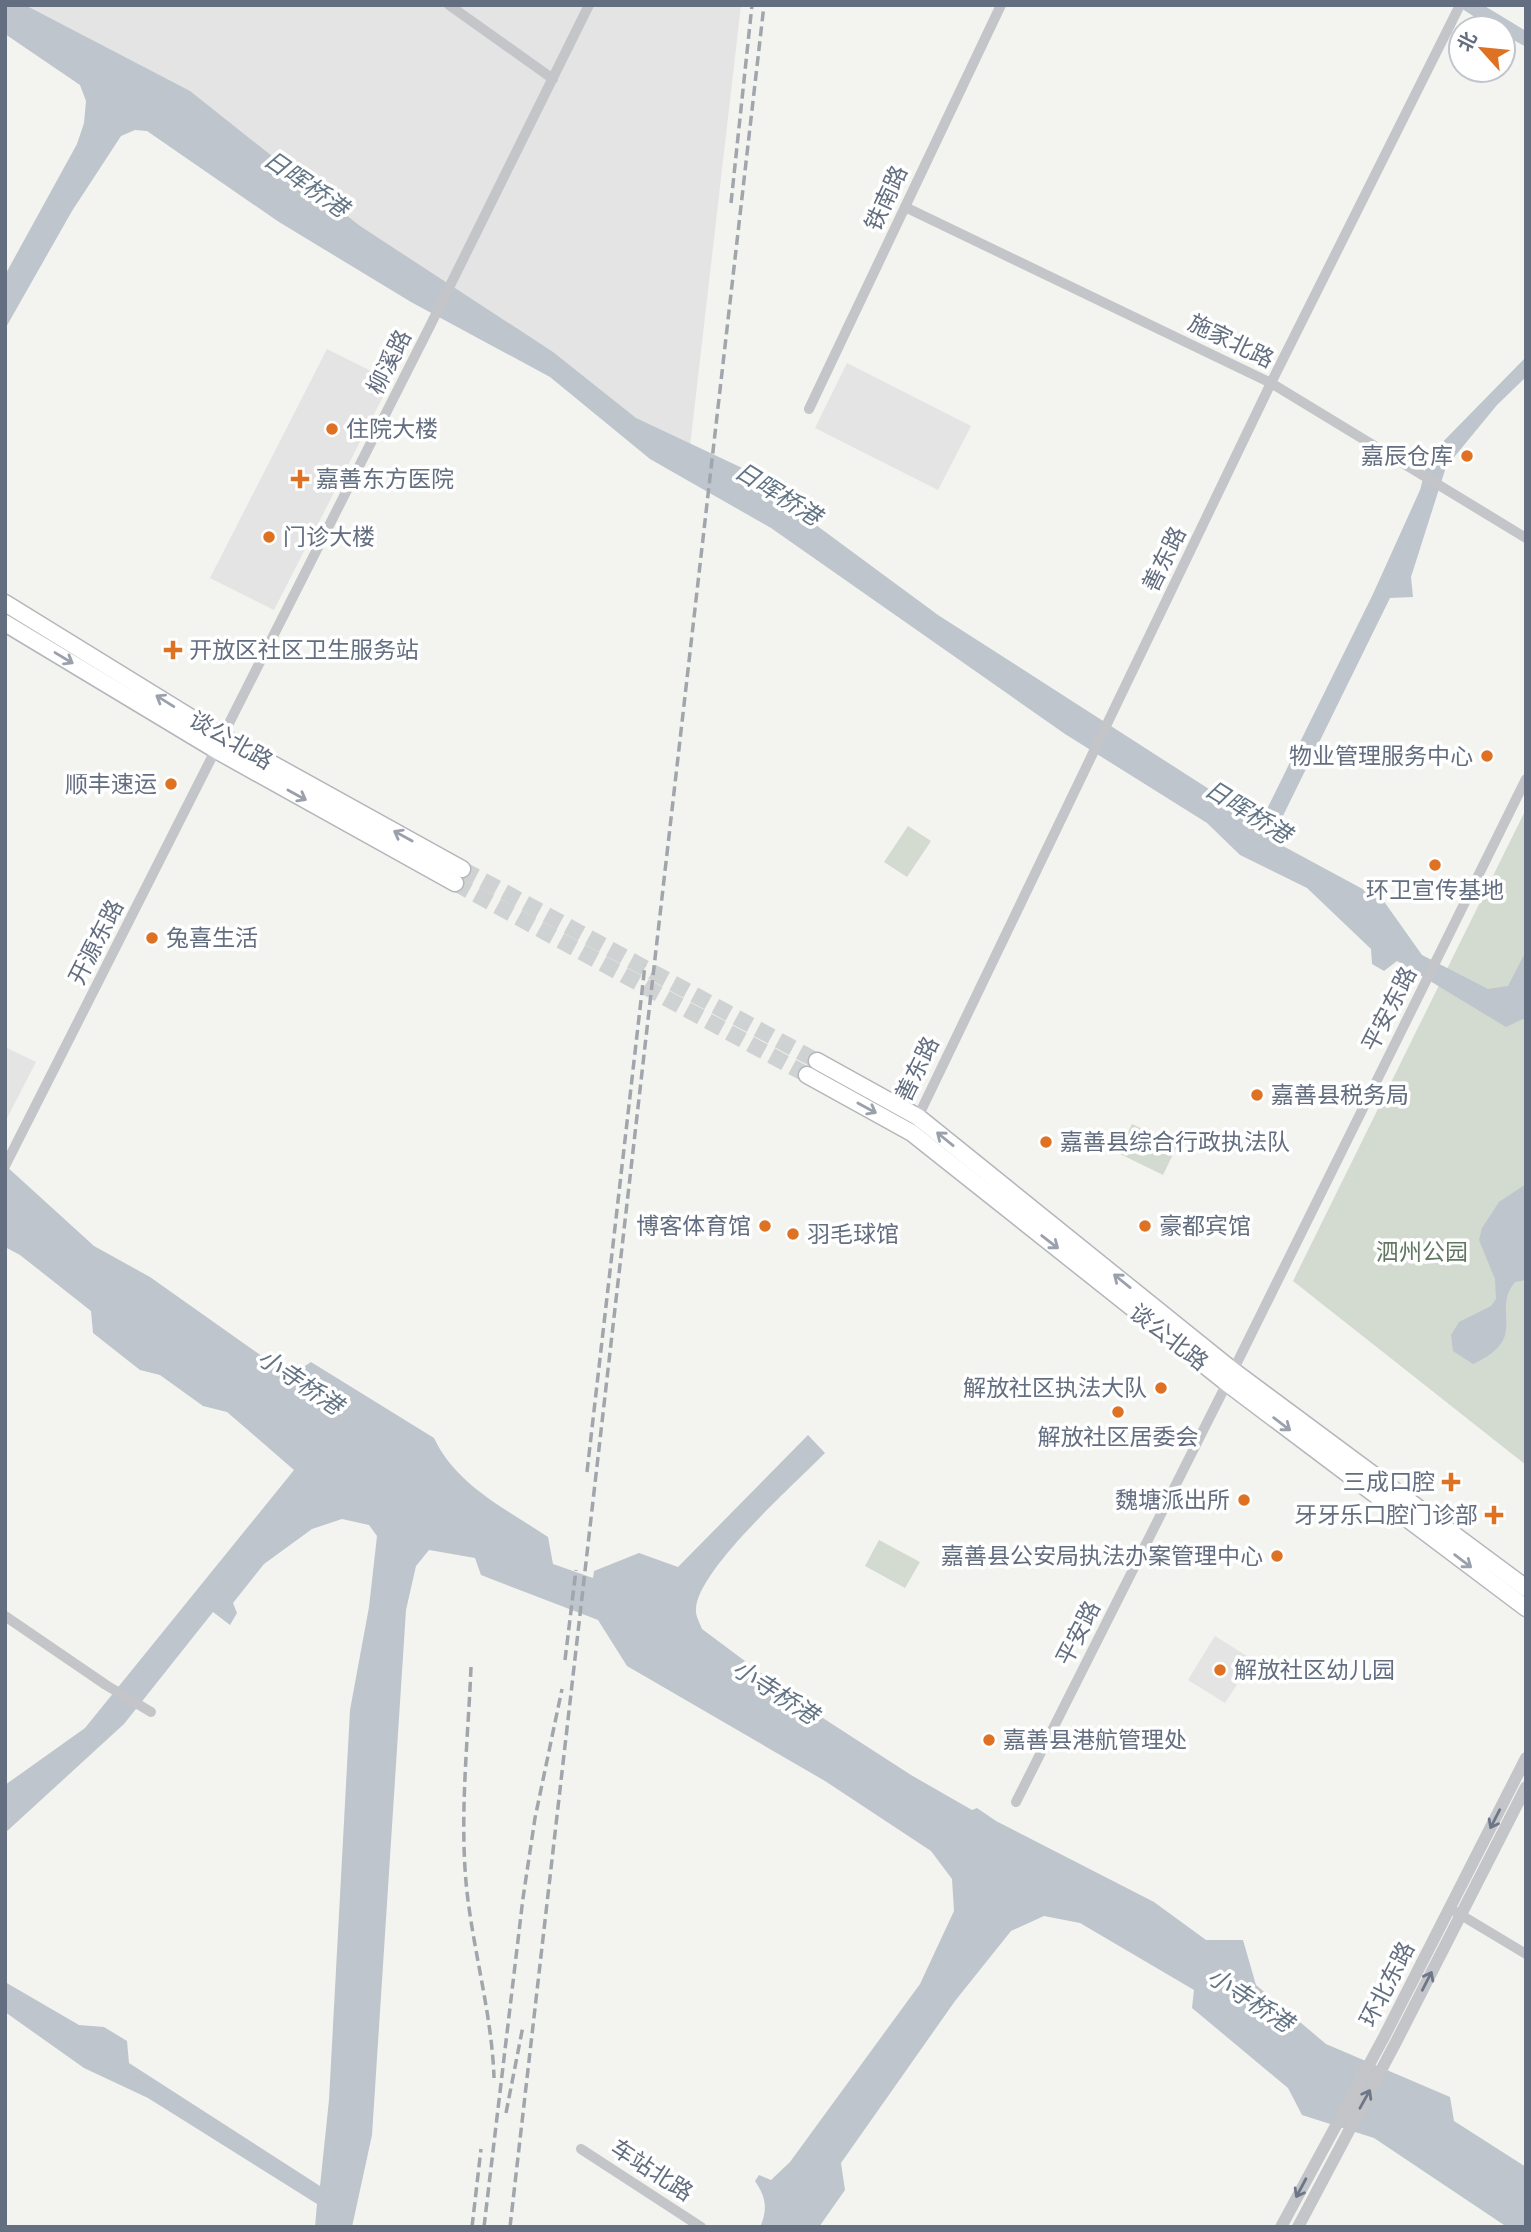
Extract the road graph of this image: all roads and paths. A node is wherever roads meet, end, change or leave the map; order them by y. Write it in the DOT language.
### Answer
graph roads {
  1 [pos="449,5"];
  2 [pos="589,5"];
  3 [pos="1002,5"];
  4 [pos="1460,5"];
  5 [pos="553,79"];
  6 [pos="905,207"];
  7 [pos="1271,383"];
  8 [pos="809,409"];
  9 [pos="1526,538"];
  10 [pos="5,603"];
  11 [pos="5,623"];
  12 [pos="219,743"];
  13 [pos="1526,779"];
  14 [pos="459,876"];
  15 [pos="918,1117"];
  16 [pos="912,1133"];
  17 [pos="5,1166"];
  18 [pos="1230,1376"];
  19 [pos="1526,1588"];
  20 [pos="1526,1608"];
  21 [pos="5,1616"];
  22 [pos="151,1712"];
  23 [pos="1526,1758"];
  24 [pos="1526,1787"];
  25 [pos="1016,1802"];
  26 [pos="1455,1911"];
  27 [pos="1526,1954"];
  28 [pos="1390,2040"];
  29 [pos="581,2149"];
  30 [pos="701,2227"];
  31 [pos="1281,2227"];
  32 [pos="1297,2227"];
  1 -- 5 [label="street"];
  2 -- 5 [label="street, 柳溪路"];
  3 -- 6 [label="street, 铁南路"];
  4 -- 7 [label="street, 善东路"];
  5 -- 12 [label="street, 柳溪路"];
  6 -- 7 [label="street, 施家北路"];
  6 -- 8 [label="street, 铁南路"];
  7 -- 9 [label="street, 施家北路"];
  7 -- 15 [label="street, 善东路"];
  12 -- 10 [label="main road, 谈公北路, one-way"];
  11 -- 12 [label="main road, 谈公北路, one-way"];
  12 -- 14 [label="main road, 谈公北路"];
  12 -- 17 [label="street, 开源东路"];
  13 -- 18 [label="street, 平安东路"];
  15 -- 16 [label="street, 善东路"];
  15 -- 16 [label="main road, 谈公北路, one-way"];
  18 -- 15 [label="main road, 谈公北路, one-way"];
  16 -- 18 [label="main road, 谈公北路, one-way"];
  18 -- 19 [label="main road, 谈公北路"];
  18 -- 20 [label="main road, 谈公北路, one-way"];
  18 -- 25 [label="street, 平安路"];
  21 -- 22 [label="street"];
  23 -- 26 [label="street, 环北东路, one-way"];
  24 -- 26 [label="street, 环北东路"];
  26 -- 27 [label="street"];
  26 -- 28 [label="street, 环北东路"];
  28 -- 31 [label="street, 环北东路, one-way"];
  32 -- 28 [label="street, 环北东路, one-way"];
  29 -- 30 [label="street, 车站北路"];
}
